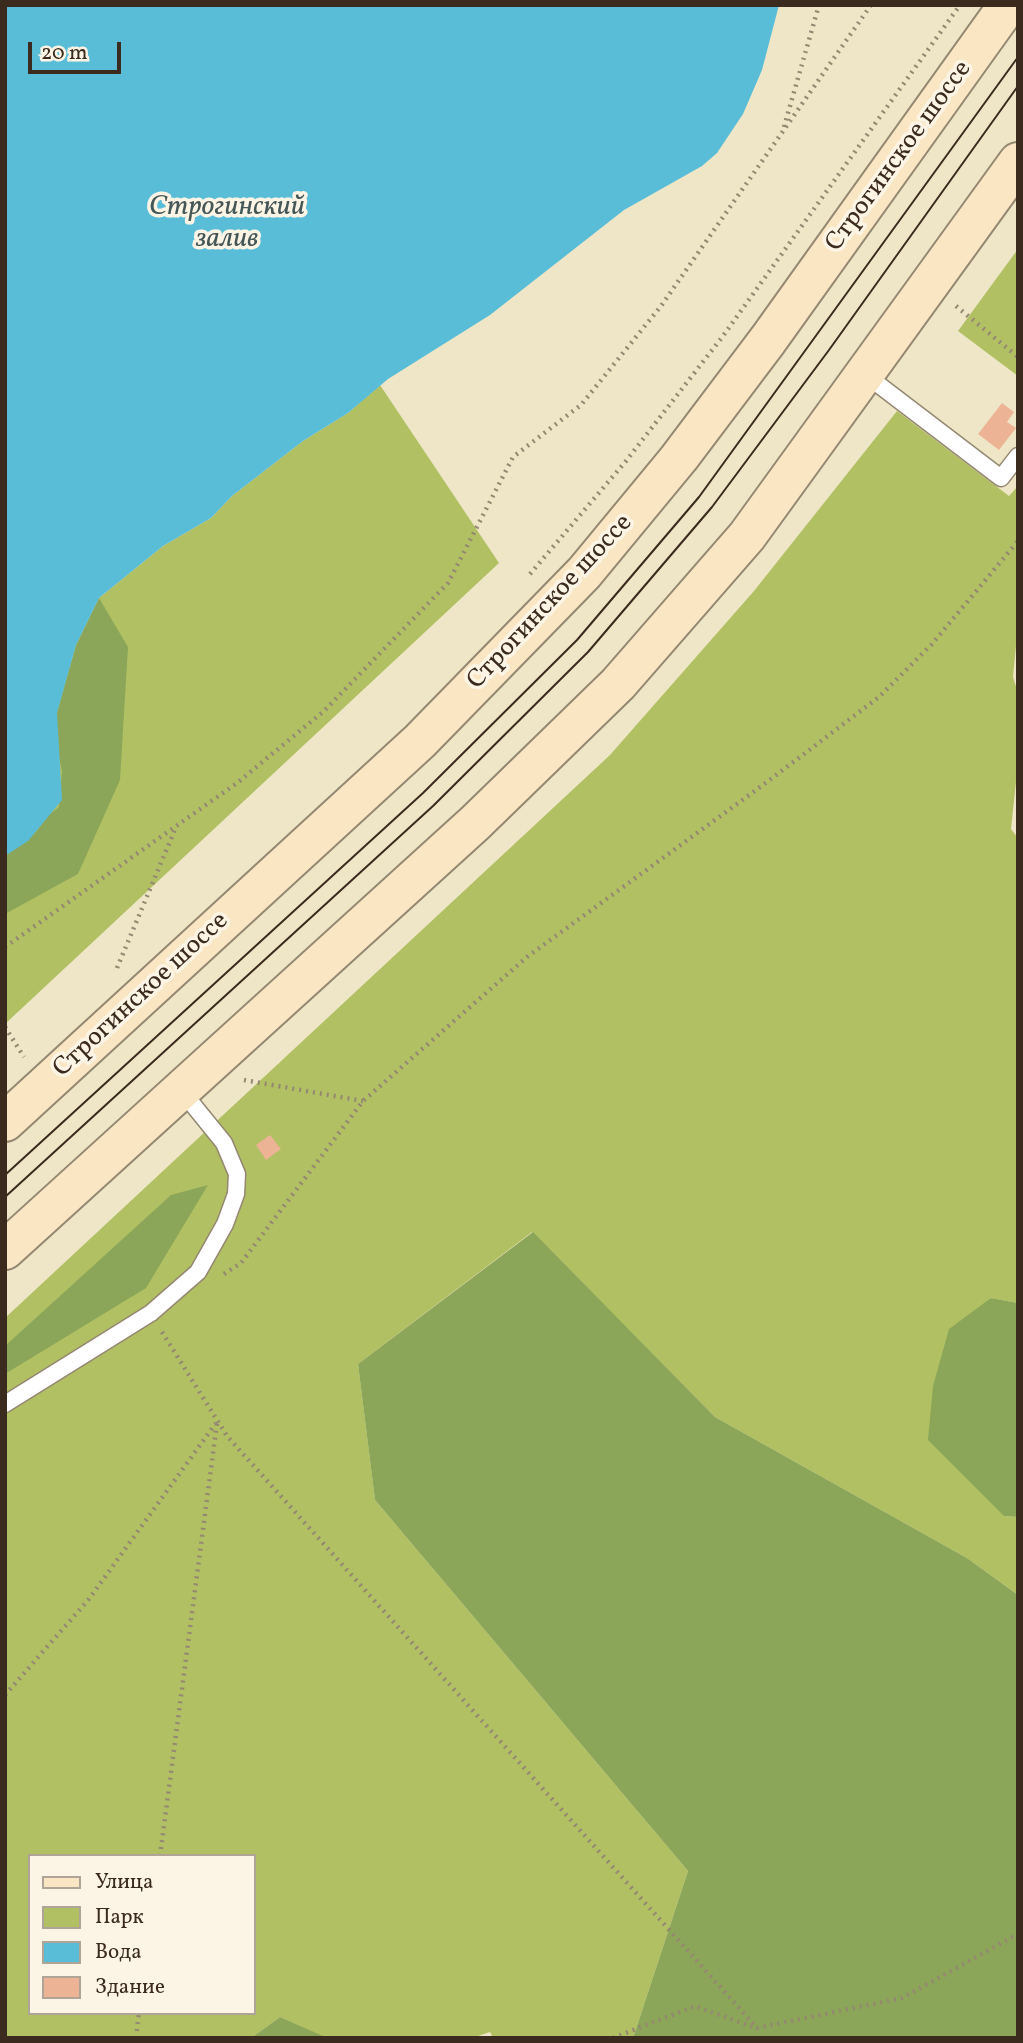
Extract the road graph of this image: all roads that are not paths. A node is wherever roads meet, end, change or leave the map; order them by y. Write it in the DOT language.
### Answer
graph roads {
  1 [pos="1008,5"];
  2 [pos="1018,162"];
  3 [pos="866,375"];
  4 [pos="1018,456"];
  5 [pos="181,1090"];
  6 [pos="5,1122"];
  7 [pos="5,1250"];
  8 [pos="5,1404"];
  1 -- 6 [label="main road, Строгинское шоссе"];
  2 -- 3 [label="main road"];
  3 -- 4 [label="lane"];
  3 -- 5 [label="main road"];
  5 -- 7 [label="main road"];
  5 -- 8 [label="lane"];
}
